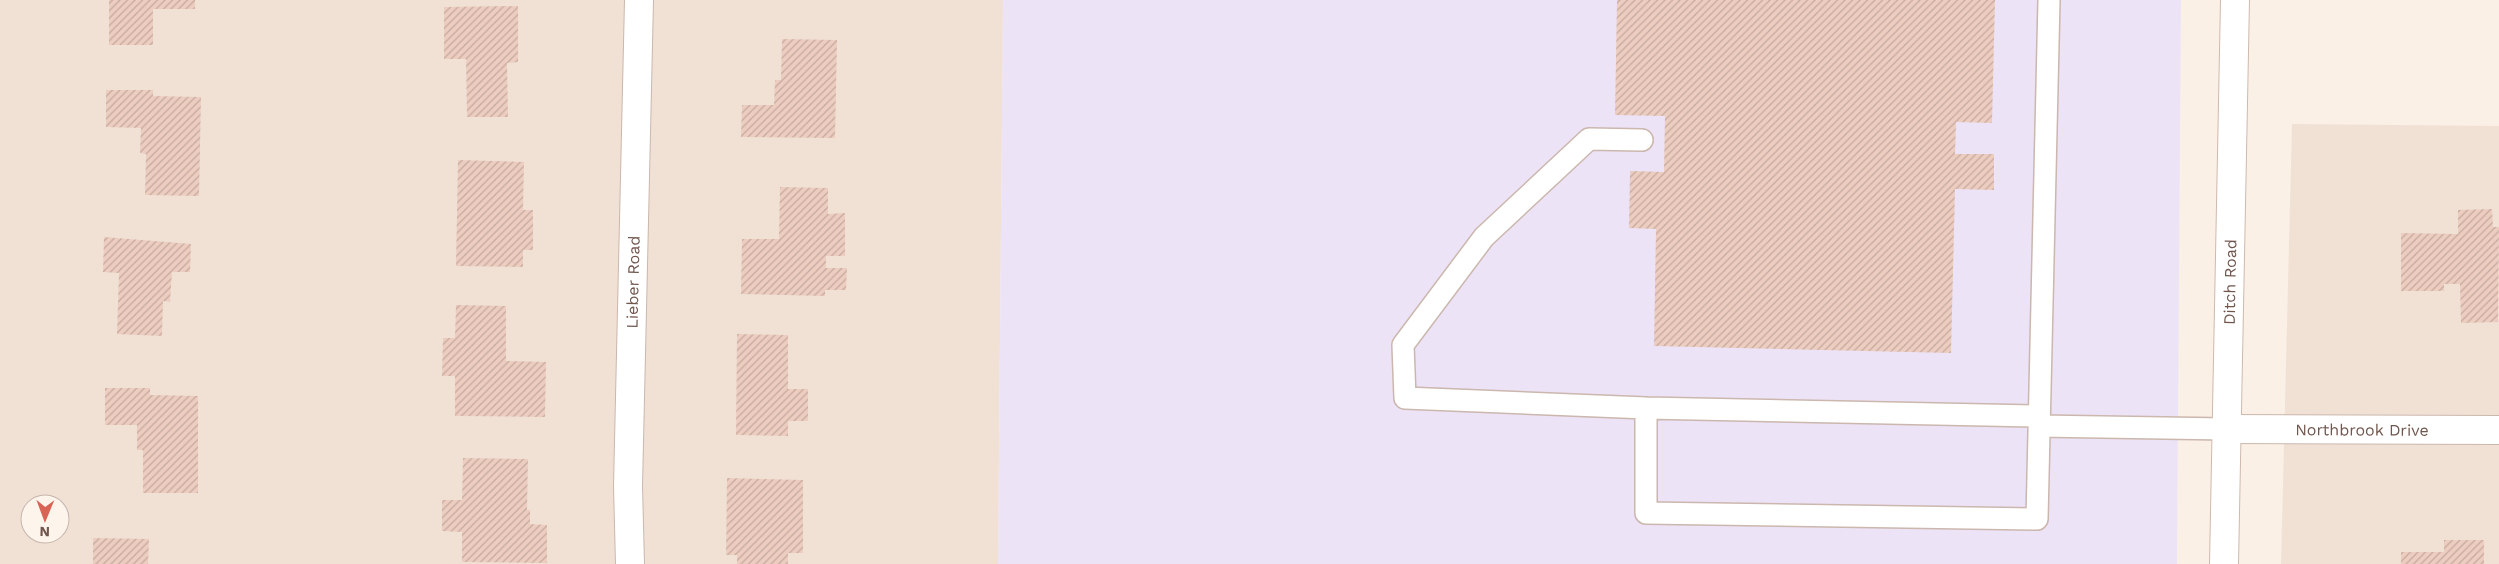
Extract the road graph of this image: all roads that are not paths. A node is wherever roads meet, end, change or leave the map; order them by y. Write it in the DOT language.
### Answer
graph roads {
  1 [pos="639,0"];
  2 [pos="2049,0"];
  3 [pos="2235,0"];
  4 [pos="1642,140"];
  5 [pos="1646,408"];
  6 [pos="2039,421"];
  7 [pos="2226,429"];
  8 [pos="2499,430"];
  9 [pos="630,564"];
  10 [pos="2224,564"];
  1 -- 9 [label="street, Lieber Road"];
  2 -- 6 [label="lane"];
  3 -- 7 [label="street, Ditch Road"];
  4 -- 5 [label="lane"];
  5 -- 6 [label="lane"];
  5 -- 6 [label="lane"];
  6 -- 7 [label="lane"];
  7 -- 8 [label="street, Northbrook Drive"];
  7 -- 10 [label="street, Ditch Road"];
}
